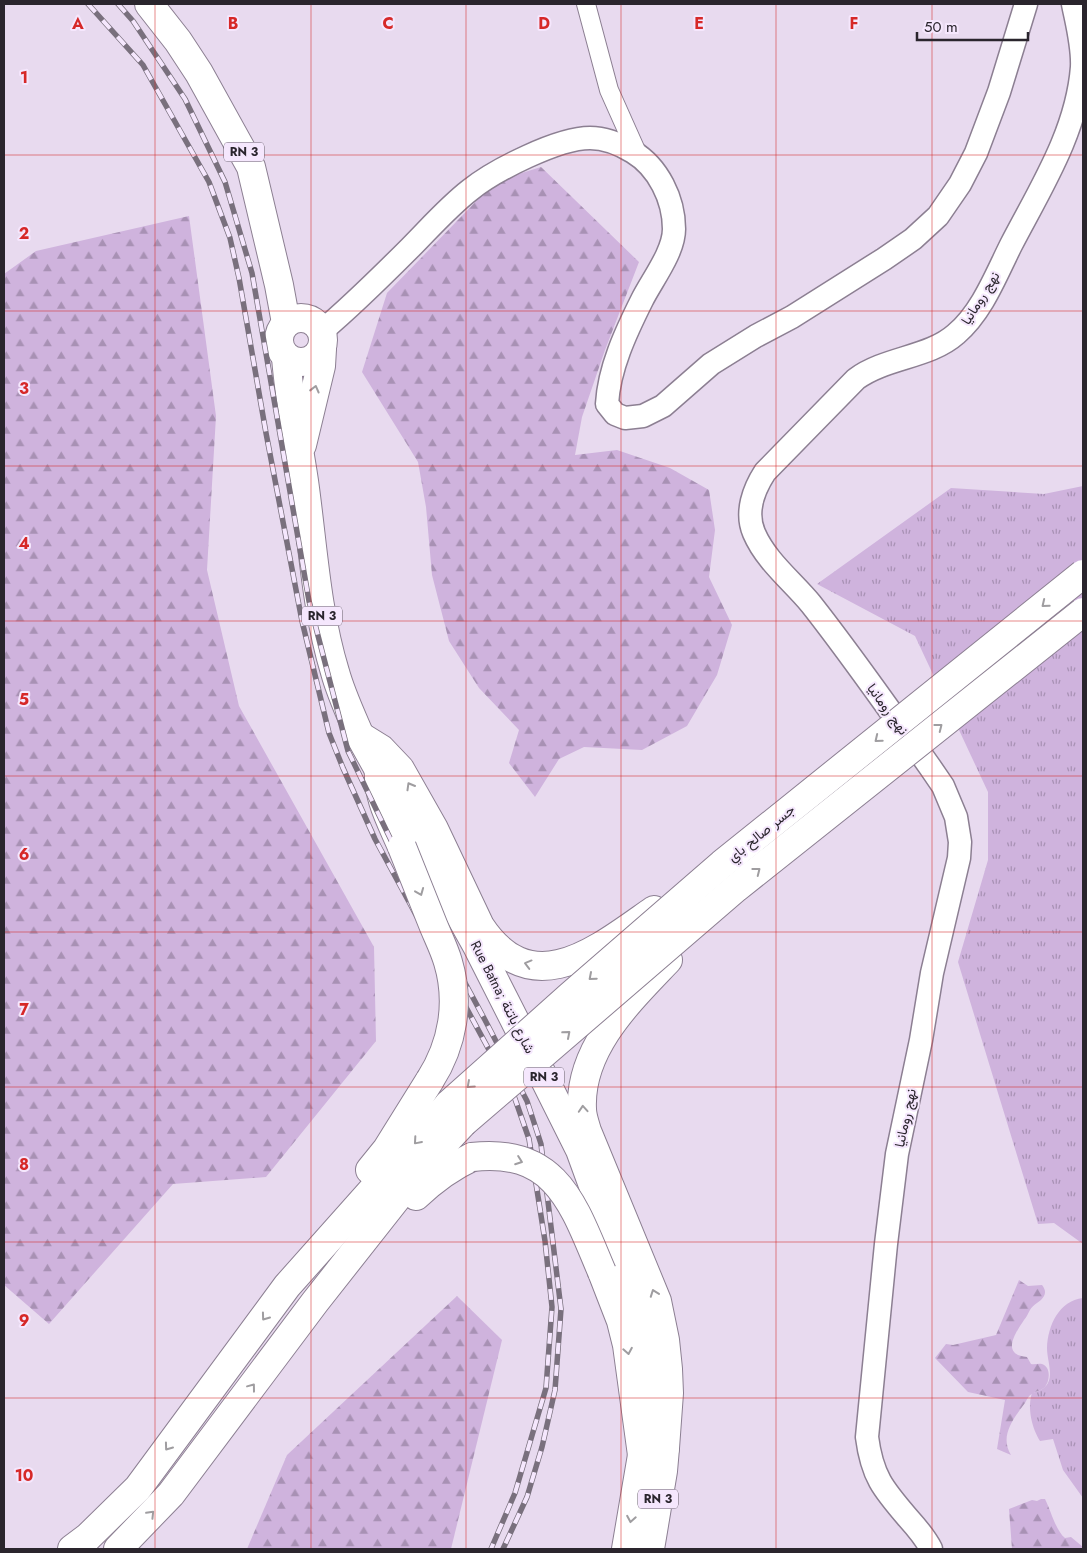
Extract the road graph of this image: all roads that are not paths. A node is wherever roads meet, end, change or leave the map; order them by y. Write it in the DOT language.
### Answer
graph roads {
  1 [pos="151,4"];
  2 [pos="586,4"];
  3 [pos="1026,4"];
  4 [pos="1074,7"];
  5 [pos="638,155"];
  6 [pos="286,323"];
  7 [pos="322,340"];
  8 [pos="286,357"];
  9 [pos="300,454"];
  10 [pos="1083,574"];
  11 [pos="1083,612"];
  12 [pos="360,736"];
  13 [pos="379,769"];
  14 [pos="722,864"];
  15 [pos="736,888"];
  16 [pos="456,1114"];
  17 [pos="287,1286"];
  18 [pos="315,1302"];
  19 [pos="653,1452"];
  20 [pos="72,1549"];
  21 [pos="118,1549"];
  22 [pos="626,1549"];
  23 [pos="650,1549"];
  24 [pos="931,1549"];
  1 -- 6 [label="main road, RN 3"];
  2 -- 5 [label="street"];
  3 -- 5 [label="street"];
  4 -- 24 [label="street, نهج رومانيا"];
  5 -- 7 [label="street"];
  6 -- 7 [label="main road"];
  6 -- 8 [label="main road"];
  7 -- 8 [label="main road"];
  9 -- 7 [label="main road, RN 3, one-way"];
  8 -- 9 [label="main road, RN 3"];
  9 -- 12 [label="main road, RN 3"];
  10 -- 14 [label="main road, جسر صالح باي, one-way, bridge"];
  15 -- 11 [label="main road, one-way, bridge"];
  12 -- 13 [label="main road, RN 3"];
  14 -- 12 [label="main road, one-way, bridge"];
  13 -- 17 [label="main road, one-way, bridge"];
  13 -- 19 [label="main road, Rue Batna; شارع باتنة / RN 3"];
  14 -- 16 [label="main road, جسر صالح باي, one-way, bridge"];
  16 -- 15 [label="main road, one-way, bridge"];
  19 -- 15 [label="main road, RN 3, one-way, bridge"];
  16 -- 17 [label="main road, one-way"];
  16 -- 18 [label="main road"];
  17 -- 20 [label="main road, one-way"];
  18 -- 19 [label="main road, RN 3, one-way, bridge"];
  21 -- 18 [label="main road, one-way"];
  19 -- 22 [label="main road, Rue Batna; شارع باتنة / RN 3, one-way"];
  19 -- 23 [label="main road, Rue Batna; شارع باتنة / RN 3"];
}
